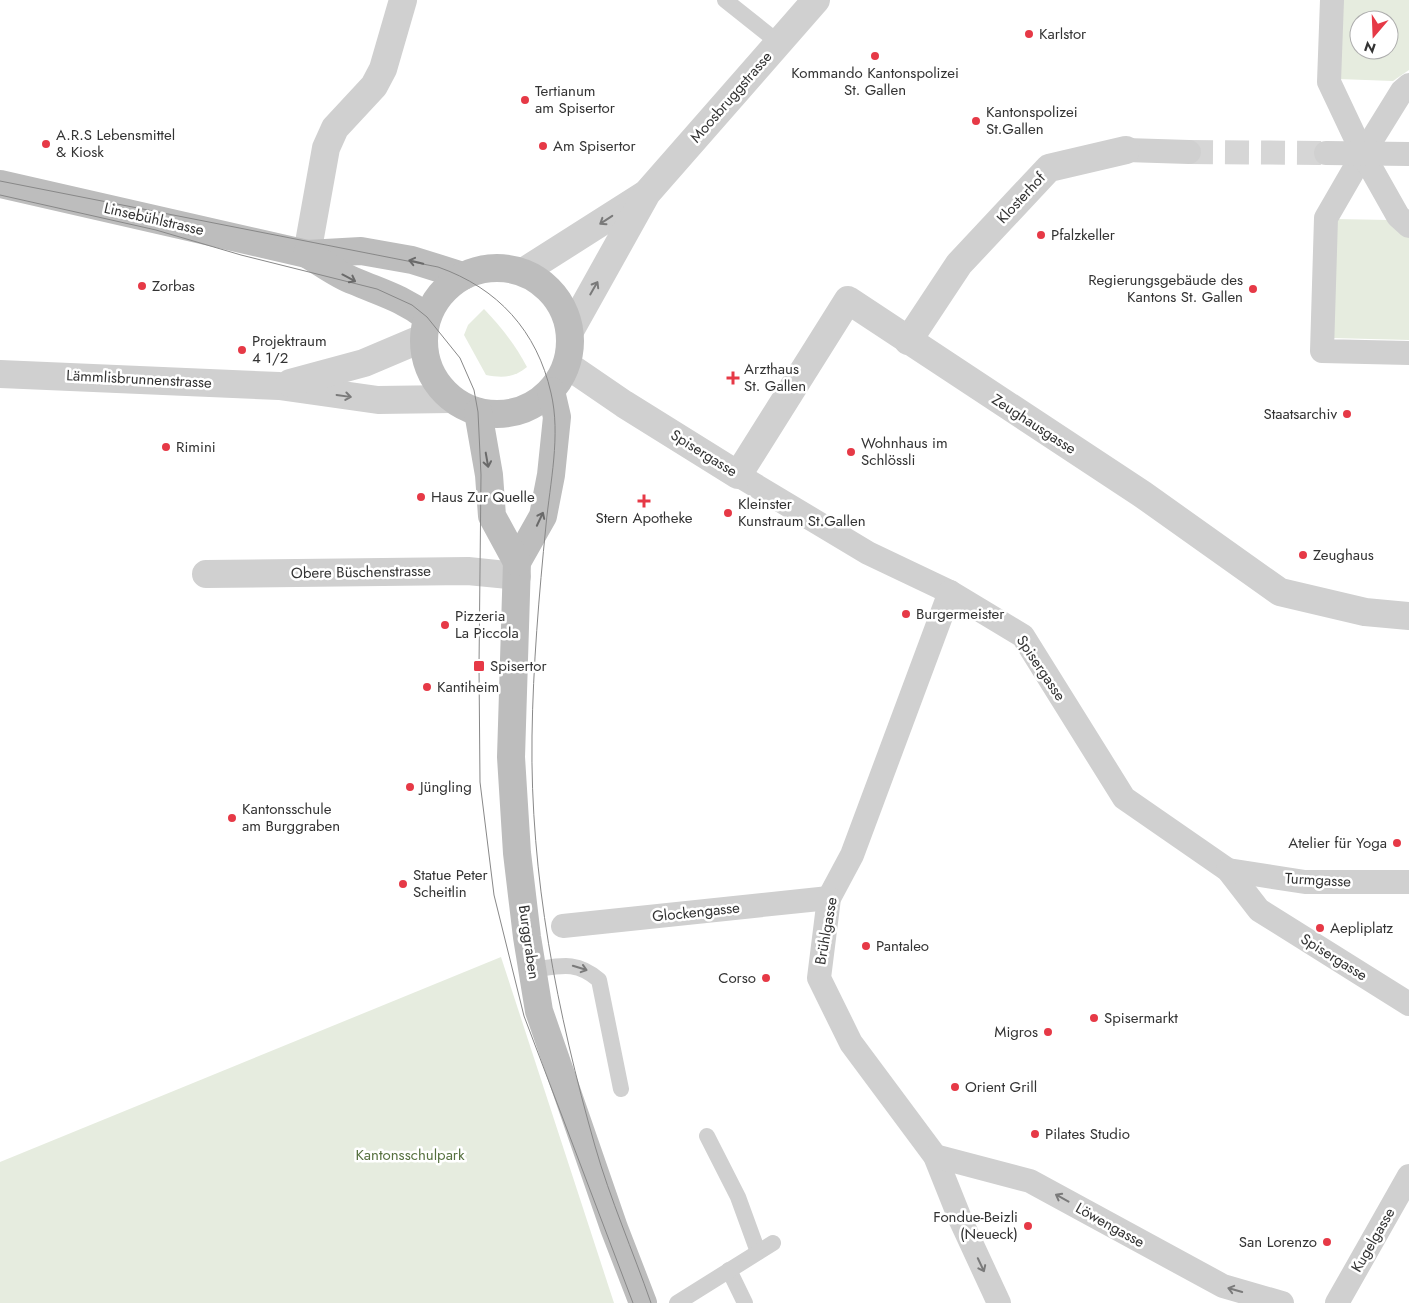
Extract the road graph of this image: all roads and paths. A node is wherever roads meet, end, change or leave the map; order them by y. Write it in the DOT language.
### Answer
graph roads {
  1 [pos="403,0"];
  2 [pos="725,0"];
  3 [pos="816,0"];
  4 [pos="1332,0"];
  5 [pos="779,43"];
  6 [pos="1409,86"];
  7 [pos="1126,150"];
  8 [pos="1189,152"];
  9 [pos="1326,153"];
  10 [pos="1363,154"];
  11 [pos="1409,154"];
  12 [pos="0,184"];
  13 [pos="647,193"];
  14 [pos="1409,226"];
  15 [pos="307,254"];
  16 [pos="523,272"];
  17 [pos="463,276"];
  18 [pos="425,327"];
  19 [pos="570,331"];
  20 [pos="908,341"];
  21 [pos="1409,353"];
  22 [pos="567,365"];
  23 [pos="0,374"];
  24 [pos="279,386"];
  25 [pos="551,391"];
  26 [pos="451,399"];
  27 [pos="478,412"];
  28 [pos="738,475"];
  29 [pos="517,569"];
  30 [pos="206,574"];
  31 [pos="950,592"];
  32 [pos="1409,616"];
  33 [pos="1228,870"];
  34 [pos="1409,882"];
  35 [pos="829,898"];
  36 [pos="563,926"];
  37 [pos="532,970"];
  38 [pos="1409,1004"];
  39 [pos="621,1089"];
  40 [pos="707,1136"];
  41 [pos="935,1156"];
  42 [pos="1409,1176"];
  43 [pos="773,1243"];
  44 [pos="758,1252"];
  45 [pos="728,1270"];
  46 [pos="643,1303"];
  47 [pos="677,1303"];
  48 [pos="745,1303"];
  49 [pos="998,1303"];
  50 [pos="1282,1303"];
  51 [pos="1337,1303"];
  1 -- 15 [label="street"];
  2 -- 5 [label="lane"];
  3 -- 5 [label="street, Moosbruggstrasse"];
  4 -- 10 [label="street"];
  5 -- 13 [label="street, Moosbruggstrasse"];
  6 -- 10 [label="street"];
  7 -- 8 [label="street, Klosterhof"];
  7 -- 20 [label="street, Klosterhof"];
  9 -- 10 [label="street"];
  10 -- 11 [label="street"];
  10 -- 14 [label="street"];
  10 -- 21 [label="street"];
  12 -- 15 [label="main road, Linsebühlstrasse"];
  13 -- 16 [label="street, Moosbruggstrasse, one-way"];
  19 -- 13 [label="street, Moosbruggstrasse, one-way"];
  17 -- 15 [label="main road, Linsebühlstrasse, one-way"];
  15 -- 18 [label="main road, Linsebühlstrasse, one-way"];
  16 -- 17 [label="main road"];
  16 -- 19 [label="main road"];
  17 -- 18 [label="main road"];
  18 -- 24 [label="street, Lämmlisbrunnenstrasse"];
  18 -- 26 [label="main road"];
  19 -- 22 [label="main road"];
  20 -- 28 [label="street, Zeughausgasse"];
  20 -- 32 [label="street, Zeughausgasse"];
  22 -- 25 [label="main road"];
  22 -- 28 [label="street, Spisergasse"];
  23 -- 24 [label="street, Lämmlisbrunnenstrasse"];
  24 -- 26 [label="street, Lämmlisbrunnenstrasse, one-way"];
  25 -- 27 [label="main road"];
  29 -- 25 [label="main road, Burggraben, one-way"];
  26 -- 27 [label="main road"];
  27 -- 29 [label="main road, one-way"];
  28 -- 31 [label="street, Spisergasse"];
  29 -- 30 [label="street, Obere Büschenstrasse"];
  29 -- 37 [label="main road, Burggraben"];
  31 -- 33 [label="street, Spisergasse"];
  31 -- 35 [label="street, Brühlgasse"];
  33 -- 34 [label="street, Turmgasse"];
  33 -- 38 [label="street, Spisergasse"];
  35 -- 36 [label="street, Glockengasse"];
  35 -- 41 [label="street, Brühlgasse"];
  37 -- 39 [label="lane, one-way"];
  37 -- 46 [label="main road, Burggraben"];
  40 -- 44 [label="lane"];
  41 -- 49 [label="street, Brühlgasse, one-way"];
  50 -- 41 [label="street, Löwengasse, one-way"];
  42 -- 51 [label="street, Kugelgasse"];
  43 -- 44 [label="lane"];
  44 -- 45 [label="lane"];
  45 -- 47 [label="lane"];
  45 -- 48 [label="lane"];
}
